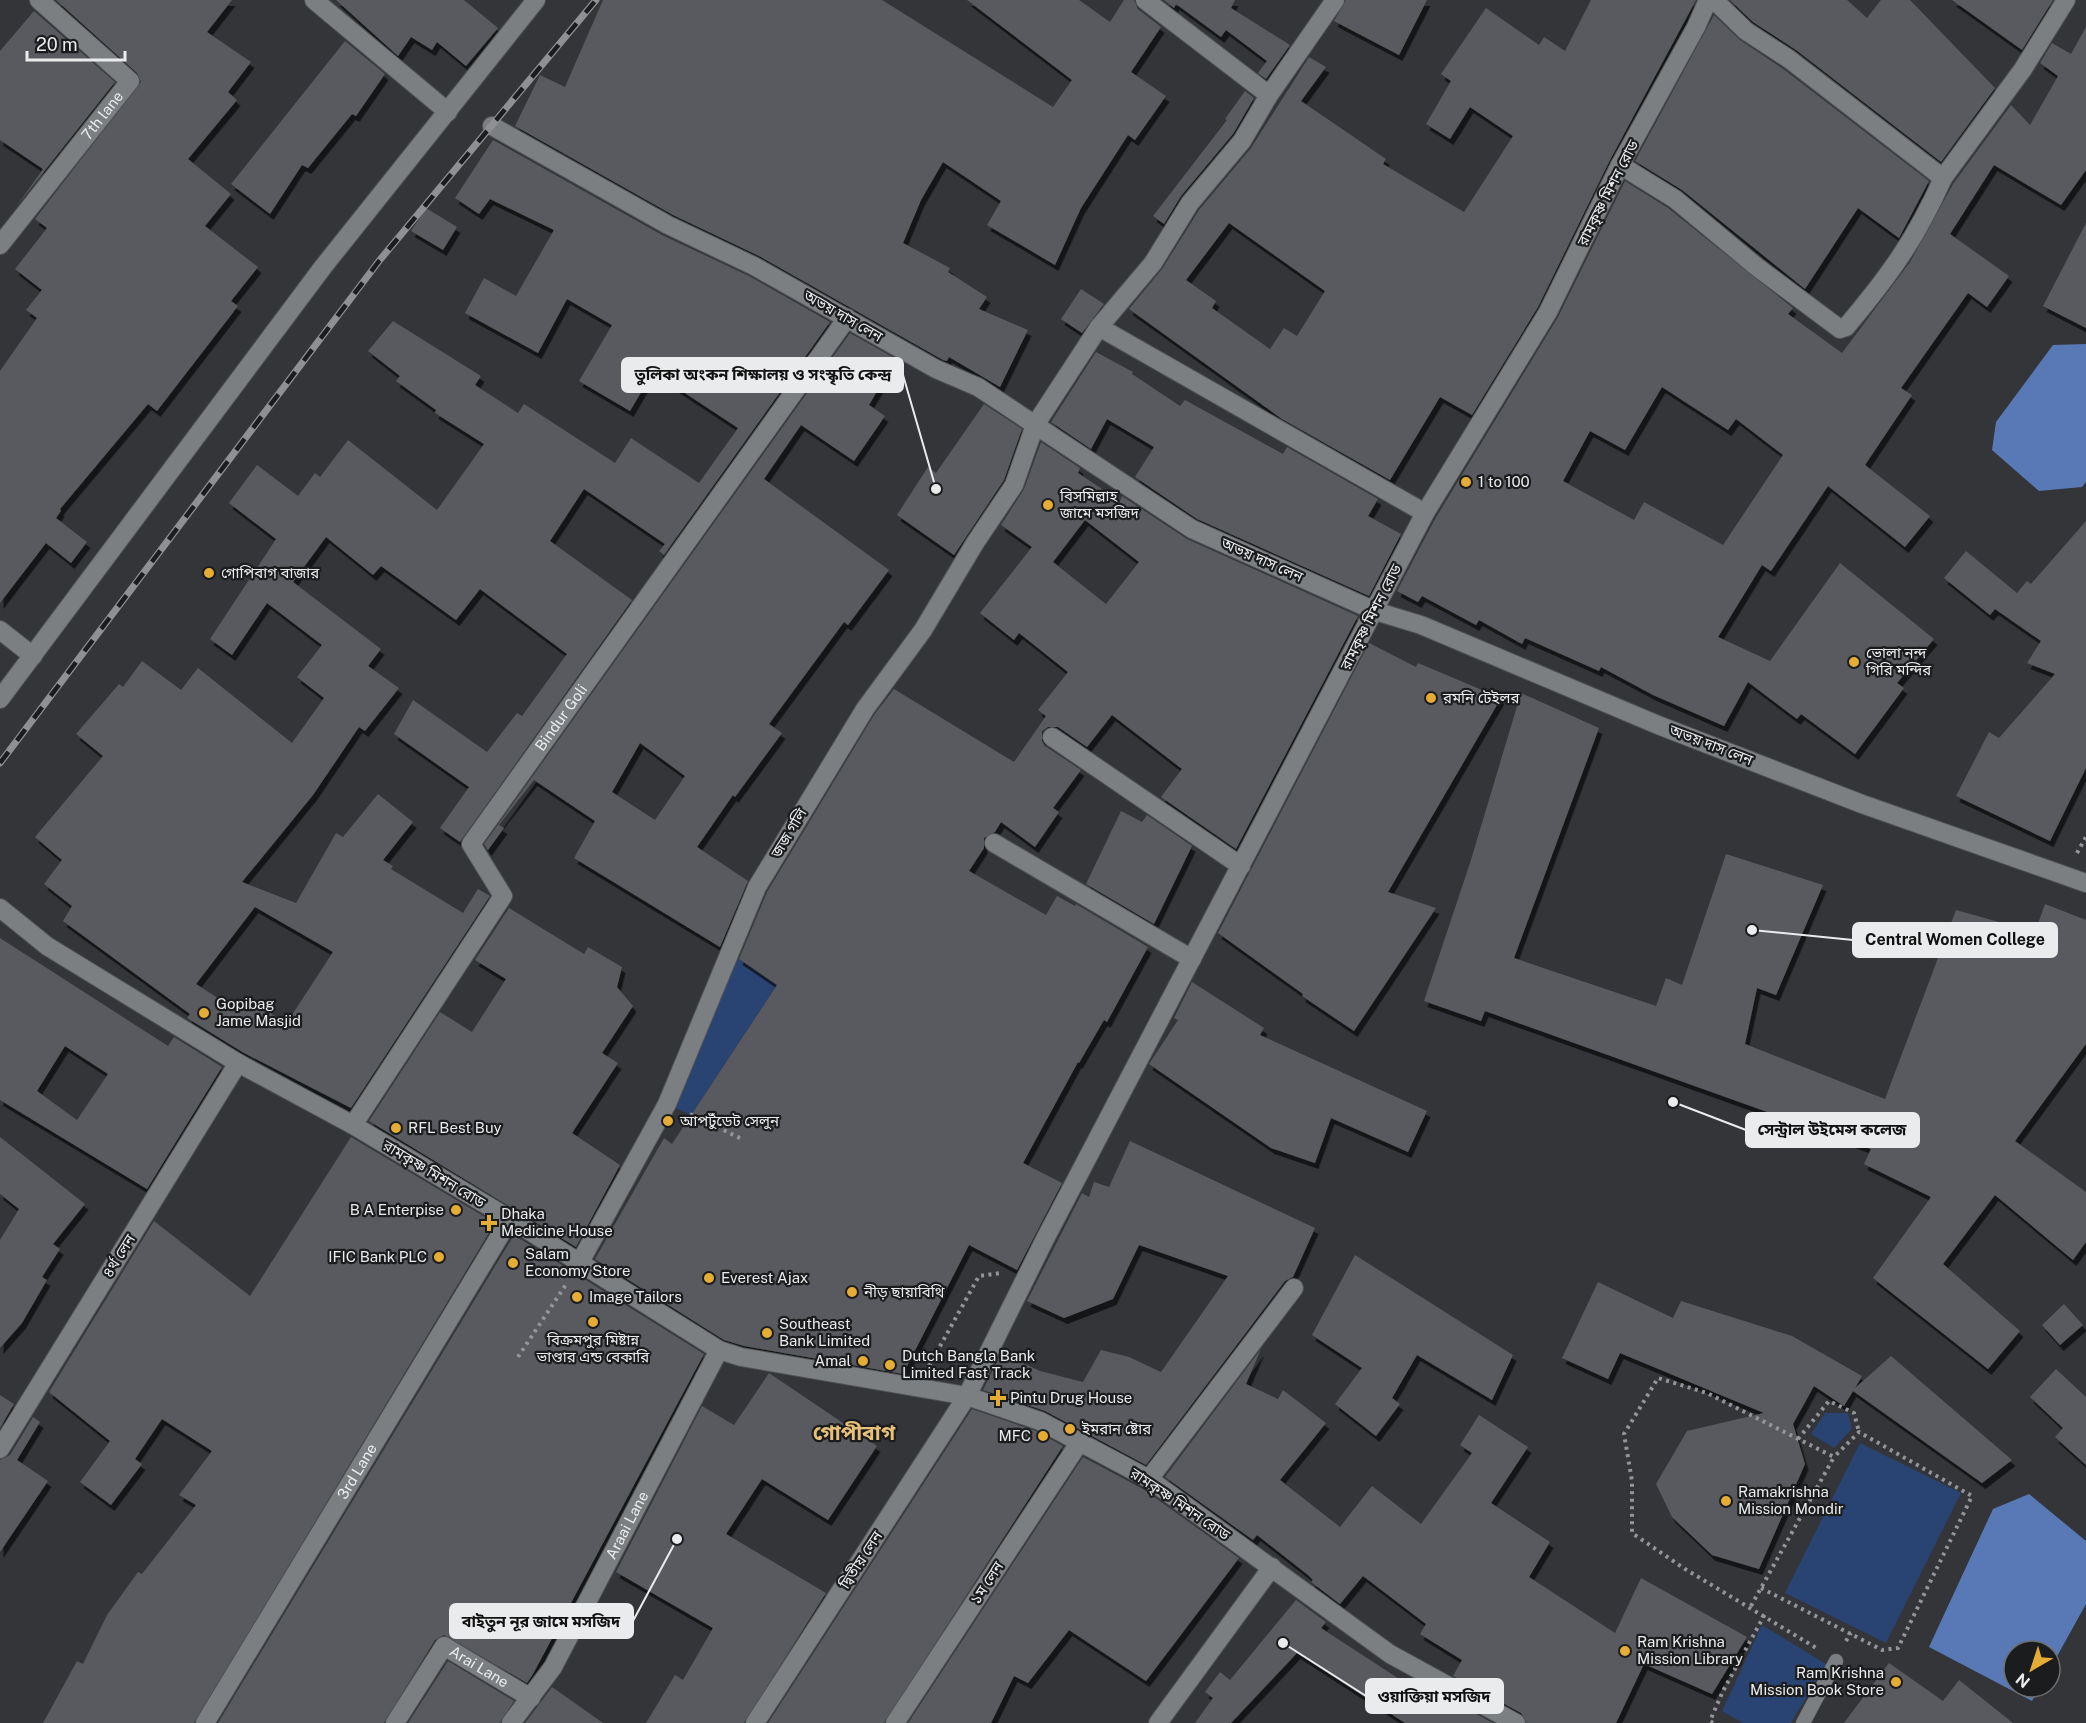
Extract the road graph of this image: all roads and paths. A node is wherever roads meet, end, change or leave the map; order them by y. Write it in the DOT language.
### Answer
graph roads {
  1 [pos="39,0"];
  2 [pos="314,0"];
  3 [pos="536,0"];
  4 [pos="1145,0"];
  5 [pos="1335,0"];
  6 [pos="1708,0"];
  7 [pos="1714,0"];
  8 [pos="2066,0"];
  9 [pos="1269,95"];
  10 [pos="448,112"];
  11 [pos="492,126"];
  12 [pos="1620,165"];
  13 [pos="1943,178"];
  14 [pos="0,245"];
  15 [pos="847,318"];
  16 [pos="1099,327"];
  17 [pos="1035,425"];
  18 [pos="1425,513"];
  19 [pos="1375,611"];
  20 [pos="0,630"];
  21 [pos="33,656"];
  22 [pos="0,699"];
  23 [pos="1052,737"];
  24 [pos="994,843"];
  25 [pos="1241,866"];
  26 [pos="2086,883"];
  27 [pos="0,908"];
  28 [pos="1192,960"];
  29 [pos="238,1062"];
  30 [pos="668,1104"];
  31 [pos="353,1125"];
  32 [pos="744,1140"];
  33 [pos="510,1219"];
  34 [pos="580,1262"];
  35 [pos="1029,1270"];
  36 [pos="1294,1288"];
  37 [pos="718,1350"];
  38 [pos="518,1357"];
  39 [pos="927,1370"];
  40 [pos="967,1396"];
  41 [pos="1859,1432"];
  42 [pos="1798,1439"];
  43 [pos="1079,1443"];
  44 [pos="0,1449"];
  45 [pos="1834,1457"];
  46 [pos="1149,1479"];
  47 [pos="1272,1567"];
  48 [pos="1761,1588"];
  49 [pos="1751,1606"];
  50 [pos="1765,1614"];
  51 [pos="1836,1661"];
  52 [pos="531,1698"];
  53 [pos="205,1723"];
  54 [pos="395,1723"];
  55 [pos="511,1723"];
  56 [pos="755,1723"];
  57 [pos="894,1723"];
  58 [pos="1158,1723"];
  59 [pos="1516,1723"];
  60 [pos="1713,1723"];
  61 [pos="1803,1723"];
  1 -- 14 [label="street, 7th lane"];
  2 -- 10 [label="street"];
  3 -- 10 [label="street"];
  4 -- 9 [label="street"];
  5 -- 9 [label="street, জজ গলি"];
  6 -- 12 [label="street, রামকৃষ্ণ মিশন রোড"];
  7 -- 13 [label="street"];
  8 -- 13 [label="street"];
  9 -- 16 [label="street, জজ গলি"];
  10 -- 21 [label="street"];
  11 -- 15 [label="street, অভয় দাস লেন"];
  12 -- 13 [label="street"];
  12 -- 18 [label="street, রামকৃষ্ণ মিশন রোড"];
  15 -- 17 [label="street, অভয় দাস লেন"];
  15 -- 31 [label="street, Bindur Goli"];
  16 -- 17 [label="street, জজ গলি"];
  16 -- 18 [label="street"];
  17 -- 19 [label="street, অভয় দাস লেন"];
  17 -- 30 [label="street, জজ গলি"];
  18 -- 19 [label="street, রামকৃষ্ণ মিশন রোড"];
  19 -- 25 [label="street, রামকৃষ্ণ মিশন রোড"];
  19 -- 26 [label="street, অভয় দাস লেন"];
  20 -- 21 [label="street"];
  21 -- 22 [label="street"];
  23 -- 25 [label="street"];
  24 -- 28 [label="street"];
  25 -- 28 [label="street, রামকৃষ্ণ মিশন রোড"];
  27 -- 29 [label="street, রামকৃষ্ণ মিশন রোড"];
  28 -- 35 [label="street, রামকৃষ্ণ মিশন রোড"];
  29 -- 31 [label="street, রামকৃষ্ণ মিশন রোড"];
  29 -- 44 [label="street, ৪র্থ লেন"];
  30 -- 32 [label="path"];
  30 -- 34 [label="street, জজ গলি"];
  31 -- 33 [label="street, রামকৃষ্ণ মিশন রোড"];
  33 -- 34 [label="street, রামকৃষ্ণ মিশন রোড"];
  33 -- 53 [label="street, 3rd Lane"];
  34 -- 37 [label="street, রামকৃষ্ণ মিশন রোড"];
  34 -- 38 [label="path"];
  35 -- 39 [label="path"];
  35 -- 40 [label="street, দ্বিতীয় লেন"];
  36 -- 46 [label="street"];
  37 -- 40 [label="street, রামকৃষ্ণ মিশন রোড"];
  37 -- 52 [label="street, Araai Lane"];
  40 -- 43 [label="street, রামকৃষ্ণ মিশন রোড"];
  40 -- 56 [label="street, দ্বিতীয় লেন"];
  41 -- 42 [label="path"];
  41 -- 45 [label="path"];
  41 -- 48 [label="path"];
  42 -- 45 [label="path"];
  42 -- 49 [label="path"];
  43 -- 46 [label="street, রামকৃষ্ণ মিশন রোড"];
  43 -- 57 [label="street, ১ম লেন"];
  45 -- 48 [label="path"];
  46 -- 47 [label="street, রামকৃষ্ণ মিশন রোড"];
  47 -- 58 [label="street"];
  47 -- 59 [label="street, রামকৃষ্ণ মিশন রোড"];
  48 -- 49 [label="path"];
  49 -- 50 [label="path"];
  50 -- 51 [label="path"];
  50 -- 60 [label="path"];
  51 -- 61 [label="lane"];
  52 -- 54 [label="street, Arai Lane"];
  52 -- 55 [label="street, Araai Lane"];
}
